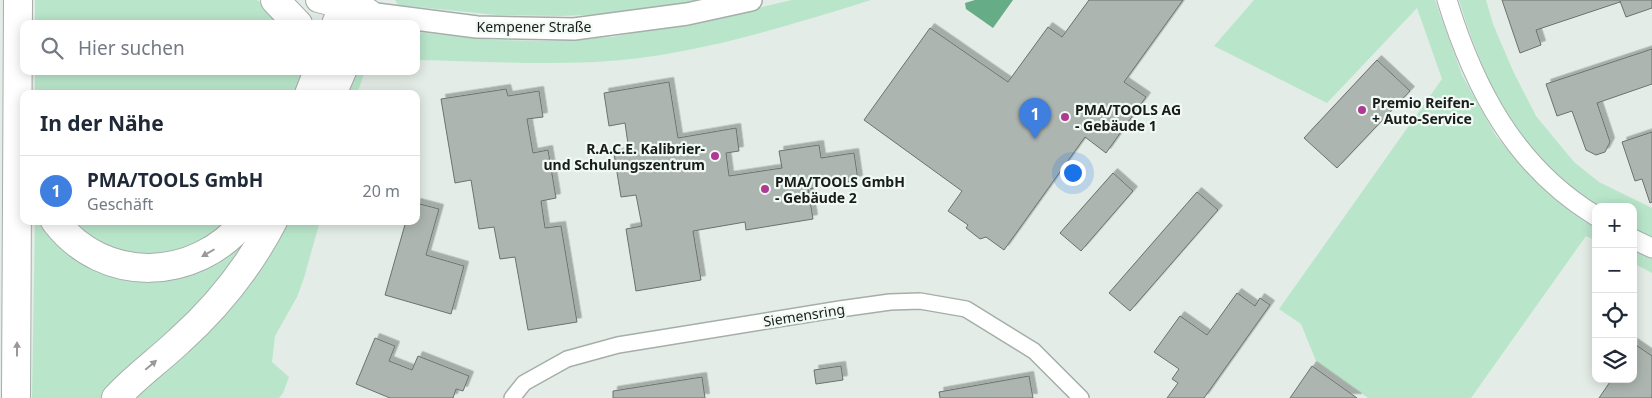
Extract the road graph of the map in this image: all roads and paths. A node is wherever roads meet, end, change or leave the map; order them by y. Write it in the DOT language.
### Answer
graph roads {
  1 [pos="19,0"];
  2 [pos="275,0"];
  3 [pos="751,0"];
  4 [pos="1447,0"];
  5 [pos="349,10"];
  6 [pos="25,20"];
  7 [pos="294,20"];
  8 [pos="30,75"];
  9 [pos="30,90"];
  10 [pos="1592,213"];
  11 [pos="59,225"];
  12 [pos="241,225"];
  13 [pos="271,225"];
  14 [pos="1637,240"];
  15 [pos="1652,248"];
  16 [pos="16,398"];
  17 [pos="116,398"];
  18 [pos="512,398"];
  19 [pos="1081,398"];
  1 -- 6 [label="highway"];
  16 -- 1 [label="highway, one-way"];
  2 -- 7 [label="highway"];
  3 -- 5 [label="main road, Kempener Straße"];
  4 -- 10 [label="street"];
  8 -- 9 [label="highway"];
  12 -- 11 [label="highway, one-way"];
  17 -- 13 [label="highway, one-way"];
  14 -- 15 [label="street"];
  18 -- 19 [label="street, Siemensring"];
}
